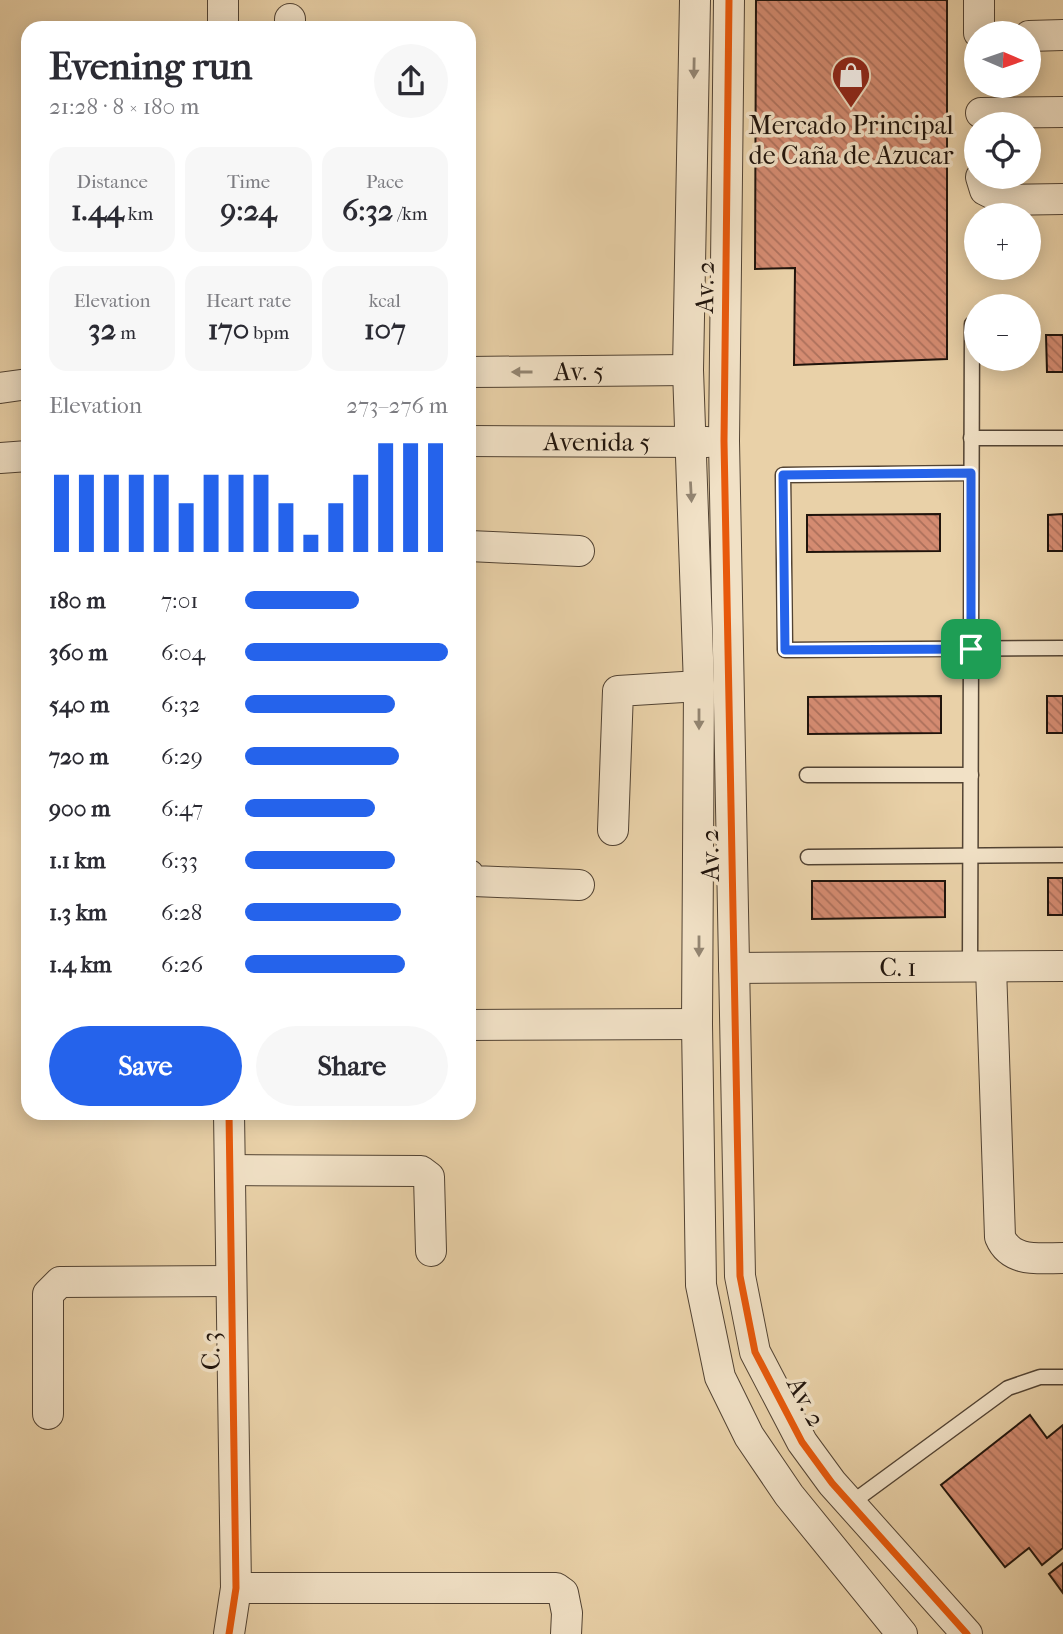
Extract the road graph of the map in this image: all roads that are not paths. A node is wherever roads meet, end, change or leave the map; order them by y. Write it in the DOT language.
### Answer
graph roads {
  1 [pos="223,0"];
  2 [pos="695,0"];
  3 [pos="729,0"];
  4 [pos="979,0"];
  5 [pos="223,21"];
  6 [pos="979,21"];
  7 [pos="1063,35"];
  8 [pos="1041,36"];
  9 [pos="981,108"];
  10 [pos="1063,112"];
  11 [pos="985,189"];
  12 [pos="1063,199"];
  13 [pos="688,370"];
  14 [pos="972,371"];
  15 [pos="476,372"];
  16 [pos="21,385"];
  17 [pos="0,388"];
  18 [pos="971,438"];
  19 [pos="1063,438"];
  20 [pos="476,441"];
  21 [pos="724,441"];
  22 [pos="689,442"];
  23 [pos="21,456"];
  24 [pos="0,458"];
  25 [pos="971,473"];
  26 [pos="476,546"];
  27 [pos="579,551"];
  28 [pos="1063,648"];
  29 [pos="971,649"];
  30 [pos="699,686"];
  31 [pos="807,775"];
  32 [pos="971,775"];
  33 [pos="613,830"];
  34 [pos="1063,855"];
  35 [pos="808,857"];
  36 [pos="971,858"];
  37 [pos="476,881"];
  38 [pos="579,885"];
  39 [pos="1063,966"];
  40 [pos="980,967"];
  41 [pos="734,968"];
  42 [pos="697,1024"];
  43 [pos="476,1025"];
  44 [pos="229,1120"];
  45 [pos="230,1170"];
  46 [pos="431,1251"];
  47 [pos="1063,1258"];
  48 [pos="231,1281"];
  49 [pos="1063,1377"];
  50 [pos="48,1414"];
  51 [pos="850,1504"];
  52 [pos="236,1588"];
  53 [pos="229,1634"];
  54 [pos="566,1634"];
  55 [pos="902,1634"];
  56 [pos="967,1634"];
  1 -- 5 [label="street"];
  2 -- 13 [label="street, Av. 2, one-way"];
  3 -- 21 [label="street, Av. 2"];
  4 -- 6 [label="street"];
  7 -- 8 [label="street"];
  9 -- 10 [label="street"];
  11 -- 12 [label="street"];
  13 -- 15 [label="street, Av. 5, one-way"];
  13 -- 22 [label="street, Av. 2"];
  14 -- 18 [label="lane"];
  16 -- 17 [label="street"];
  18 -- 19 [label="lane"];
  18 -- 25 [label="lane"];
  20 -- 22 [label="street, Avenida 5"];
  21 -- 22 [label="street, Avenida 5"];
  21 -- 41 [label="street, Av. 2"];
  22 -- 30 [label="street, Av. 2, one-way"];
  23 -- 24 [label="street"];
  25 -- 29 [label="lane"];
  25 -- 29 [label="lane"];
  26 -- 27 [label="street"];
  28 -- 29 [label="lane"];
  29 -- 32 [label="lane"];
  30 -- 33 [label="street"];
  30 -- 42 [label="street, Av. 2, one-way"];
  31 -- 32 [label="lane"];
  32 -- 36 [label="lane"];
  34 -- 36 [label="lane"];
  35 -- 36 [label="lane"];
  36 -- 40 [label="lane"];
  37 -- 38 [label="street"];
  39 -- 40 [label="street, C. 1"];
  40 -- 41 [label="street, C. 1"];
  40 -- 47 [label="street"];
  41 -- 51 [label="street, Av. 2"];
  42 -- 43 [label="street"];
  42 -- 55 [label="street, Av. 2"];
  44 -- 45 [label="street, C. 3"];
  45 -- 46 [label="street"];
  45 -- 48 [label="street, C. 3"];
  48 -- 50 [label="street"];
  48 -- 52 [label="street, C. 3"];
  49 -- 51 [label="lane"];
  51 -- 56 [label="street, Av. 2"];
  52 -- 53 [label="street, C. 3"];
  52 -- 54 [label="street"];
}
